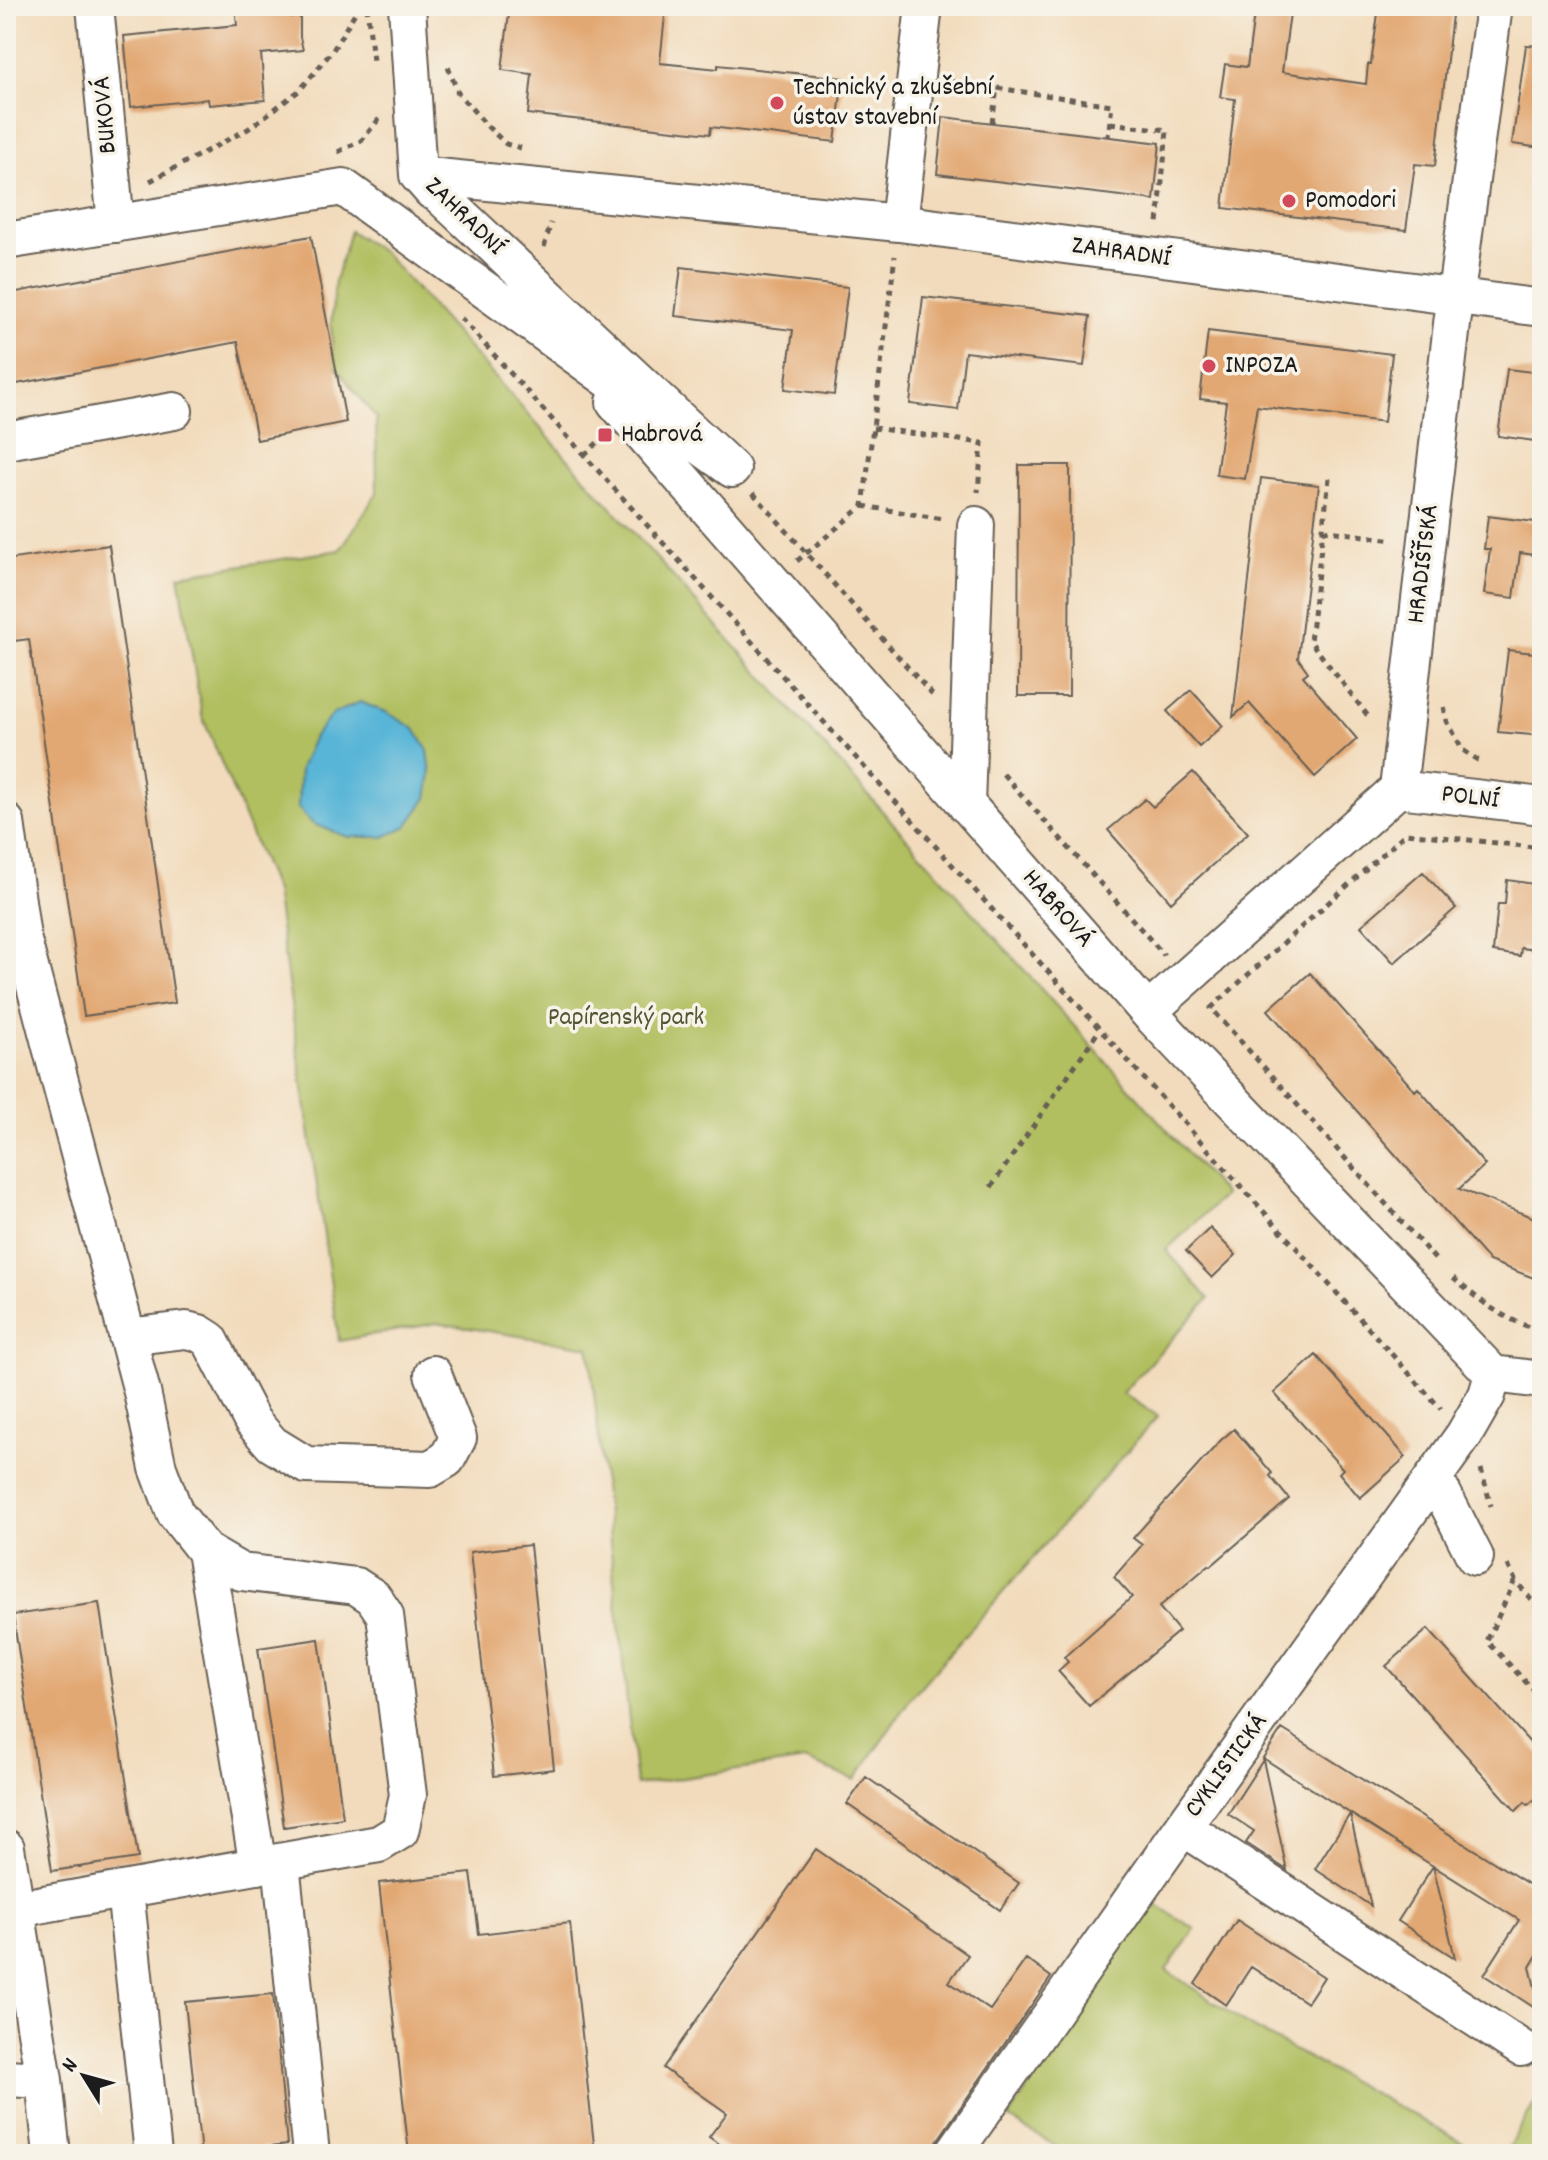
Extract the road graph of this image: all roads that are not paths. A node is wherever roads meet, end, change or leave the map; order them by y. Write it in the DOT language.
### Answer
graph roads {
  1 [pos="95,6"];
  2 [pos="407,6"];
  3 [pos="924,6"];
  4 [pos="1494,6"];
  5 [pos="418,175"];
  6 [pos="115,213"];
  7 [pos="899,223"];
  8 [pos="6,241"];
  9 [pos="1455,297"];
  10 [pos="1542,308"];
  11 [pos="174,411"];
  12 [pos="6,441"];
  13 [pos="976,525"];
  14 [pos="1398,789"];
  15 [pos="966,805"];
  16 [pos="1542,806"];
  17 [pos="7,840"];
  18 [pos="1148,1012"];
  19 [pos="127,1337"];
  20 [pos="433,1374"];
  21 [pos="1493,1374"];
  22 [pos="1542,1380"];
  23 [pos="1432,1480"];
  24 [pos="205,1551"];
  25 [pos="1475,1557"];
  26 [pos="1183,1827"];
  27 [pos="6,1848"];
  28 [pos="270,1864"];
  29 [pos="125,1890"];
  30 [pos="16,1909"];
  31 [pos="1521,2048"];
  32 [pos="6,2078"];
  33 [pos="44,2080"];
  34 [pos="52,2154"];
  35 [pos="153,2154"];
  36 [pos="311,2154"];
  37 [pos="953,2154"];
  1 -- 6 [label="street, BUKOVÁ"];
  2 -- 5 [label="street"];
  3 -- 7 [label="street"];
  4 -- 9 [label="street, HRADIŠŤSKÁ"];
  5 -- 6 [label="street, ZAHRADNÍ"];
  5 -- 7 [label="street, ZAHRADNÍ"];
  5 -- 15 [label="street, HABROVÁ"];
  6 -- 8 [label="street, ZAHRADNÍ"];
  7 -- 9 [label="street, ZAHRADNÍ"];
  9 -- 10 [label="street, ZAHRADNÍ"];
  9 -- 14 [label="street, HRADIŠŤSKÁ"];
  11 -- 12 [label="street"];
  13 -- 15 [label="street"];
  14 -- 16 [label="street, POLNÍ"];
  14 -- 18 [label="street"];
  15 -- 18 [label="street, HABROVÁ"];
  17 -- 19 [label="street"];
  18 -- 21 [label="street, HABROVÁ"];
  19 -- 20 [label="street"];
  19 -- 24 [label="street"];
  21 -- 22 [label="street"];
  21 -- 23 [label="street, CYKLISTICKÁ"];
  23 -- 25 [label="street"];
  23 -- 26 [label="street, CYKLISTICKÁ"];
  24 -- 28 [label="street"];
  24 -- 28 [label="street"];
  26 -- 31 [label="street"];
  26 -- 37 [label="street, CYKLISTICKÁ"];
  27 -- 30 [label="street"];
  28 -- 29 [label="street"];
  28 -- 36 [label="street"];
  29 -- 30 [label="street"];
  29 -- 35 [label="street"];
  30 -- 33 [label="street"];
  32 -- 33 [label="street"];
  33 -- 34 [label="street"];
}
